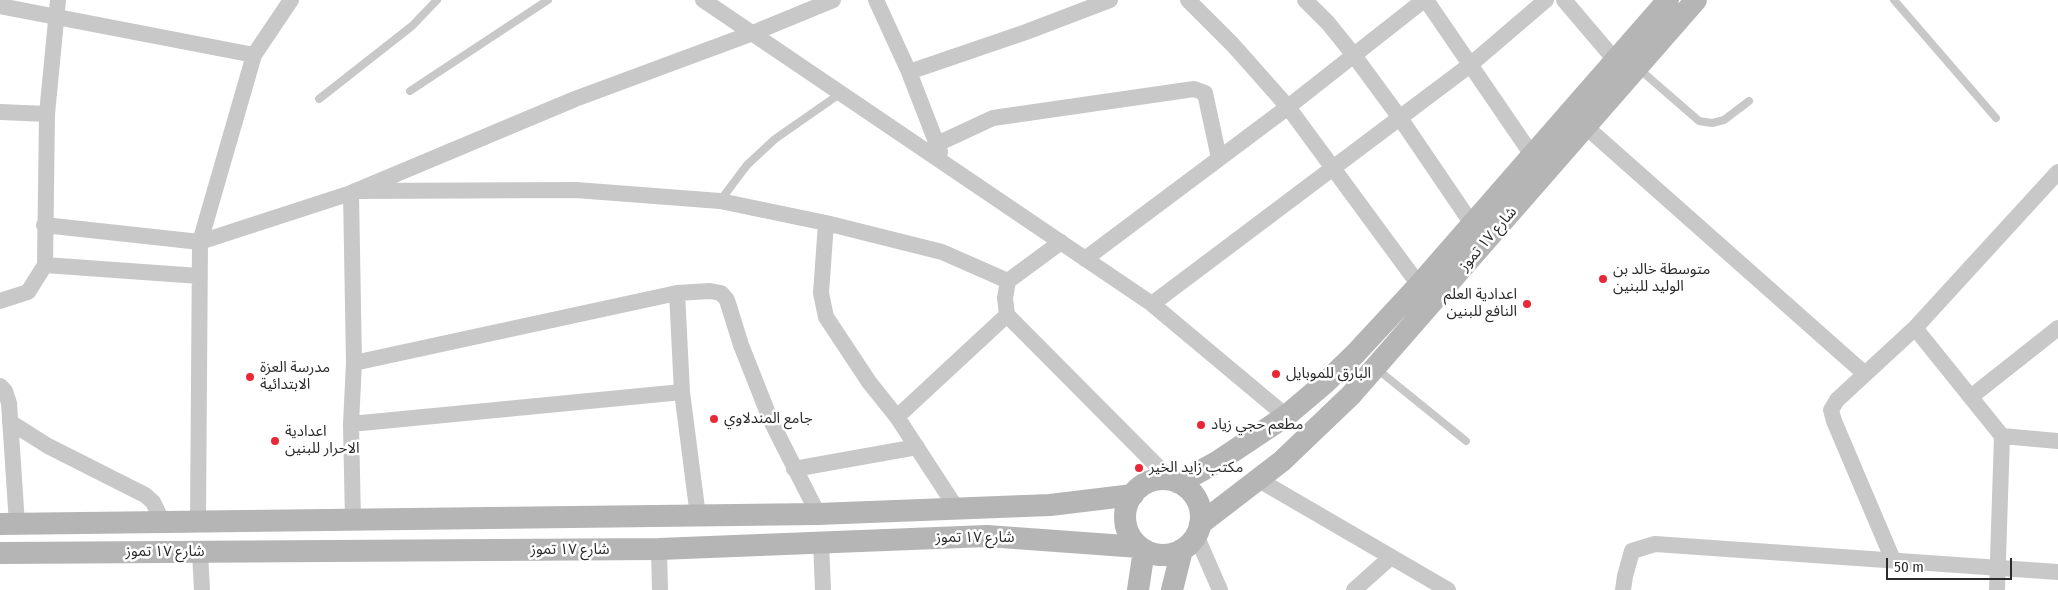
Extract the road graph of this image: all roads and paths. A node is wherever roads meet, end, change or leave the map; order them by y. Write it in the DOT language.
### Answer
graph roads {
  1 [pos="58,0"];
  2 [pos="291,0"];
  3 [pos="437,0"];
  4 [pos="548,0"];
  5 [pos="703,0"];
  6 [pos="876,0"];
  7 [pos="1110,0"];
  8 [pos="1188,0"];
  9 [pos="1305,0"];
  10 [pos="1425,0"];
  11 [pos="1546,0"];
  12 [pos="1564,0"];
  13 [pos="1668,0"];
  14 [pos="1696,0"];
  15 [pos="1894,0"];
  16 [pos="828,1"];
  17 [pos="0,6"];
  18 [pos="57,18"];
  19 [pos="753,33"];
  20 [pos="1354,54"];
  21 [pos="254,55"];
  22 [pos="1615,60"];
  23 [pos="1470,65"];
  24 [pos="1637,67"];
  25 [pos="909,72"];
  26 [pos="410,90"];
  27 [pos="841,93"];
  28 [pos="318,99"];
  29 [pos="1749,101"];
  30 [pos="1288,106"];
  31 [pos="0,112"];
  32 [pos="47,114"];
  33 [pos="1400,118"];
  34 [pos="1996,118"];
  35 [pos="1585,126"];
  36 [pos="937,144"];
  37 [pos="1532,155"];
  38 [pos="1219,158"];
  39 [pos="946,164"];
  40 [pos="1334,168"];
  41 [pos="2058,172"];
  42 [pos="353,192"];
  43 [pos="720,201"];
  44 [pos="826,222"];
  45 [pos="1472,224"];
  46 [pos="44,225"];
  47 [pos="200,242"];
  48 [pos="1061,242"];
  49 [pos="1085,259"];
  50 [pos="45,265"];
  51 [pos="200,276"];
  52 [pos="1008,281"];
  53 [pos="1419,285"];
  54 [pos="677,293"];
  55 [pos="0,301"];
  56 [pos="1152,304"];
  57 [pos="1007,315"];
  58 [pos="1915,328"];
  59 [pos="2058,328"];
  60 [pos="354,363"];
  61 [pos="1375,368"];
  62 [pos="1865,374"];
  63 [pos="0,386"];
  64 [pos="682,392"];
  65 [pos="1972,396"];
  66 [pos="1286,416"];
  67 [pos="897,417"];
  68 [pos="10,422"];
  69 [pos="351,424"];
  70 [pos="2002,436"];
  71 [pos="1466,441"];
  72 [pos="2058,441"];
  73 [pos="916,447"];
  74 [pos="6,451"];
  75 [pos="794,469"];
  76 [pos="1259,480"];
  77 [pos="1175,482"];
  78 [pos="1133,495"];
  79 [pos="957,509"];
  80 [pos="818,514"];
  81 [pos="698,516"];
  82 [pos="198,520"];
  83 [pos="162,521"];
  84 [pos="354,521"];
  85 [pos="8,524"];
  86 [pos="1193,536"];
  87 [pos="821,542"];
  88 [pos="1141,548"];
  89 [pos="659,549"];
  90 [pos="200,552"];
  91 [pos="0,553"];
  92 [pos="1391,557"];
  93 [pos="1893,560"];
  94 [pos="1999,568"];
  95 [pos="2058,572"];
  96 [pos="202,590"];
  97 [pos="660,590"];
  98 [pos="823,590"];
  99 [pos="1138,590"];
  100 [pos="1172,590"];
  101 [pos="1220,590"];
  102 [pos="1354,590"];
  103 [pos="1448,590"];
  104 [pos="1623,590"];
  105 [pos="1998,590"];
  1 -- 18 [label="street"];
  2 -- 21 [label="street"];
  3 -- 28 [label="lane"];
  4 -- 26 [label="lane"];
  5 -- 19 [label="street"];
  6 -- 25 [label="street"];
  7 -- 25 [label="street"];
  8 -- 30 [label="street"];
  9 -- 20 [label="street"];
  10 -- 20 [label="street"];
  10 -- 23 [label="street"];
  11 -- 23 [label="street"];
  12 -- 22 [label="street"];
  13 -- 22 [label="main road, شارع ١٧ تموز"];
  14 -- 24 [label="main road, شارع ١٧ تموز"];
  15 -- 34 [label="lane"];
  16 -- 19 [label="street"];
  17 -- 18 [label="street"];
  18 -- 21 [label="street"];
  18 -- 32 [label="street"];
  19 -- 27 [label="street"];
  19 -- 42 [label="street"];
  20 -- 30 [label="street"];
  20 -- 33 [label="street"];
  21 -- 47 [label="street"];
  22 -- 37 [label="main road, شارع ١٧ تموز"];
  23 -- 33 [label="street"];
  23 -- 37 [label="street"];
  24 -- 29 [label="lane"];
  24 -- 35 [label="main road, شارع ١٧ تموز"];
  25 -- 36 [label="street"];
  27 -- 39 [label="street"];
  27 -- 43 [label="lane"];
  30 -- 38 [label="street"];
  30 -- 40 [label="street"];
  31 -- 32 [label="street"];
  32 -- 46 [label="street"];
  33 -- 40 [label="street"];
  33 -- 45 [label="street"];
  35 -- 61 [label="main road, شارع ١٧ تموز"];
  35 -- 62 [label="street"];
  36 -- 38 [label="street"];
  36 -- 39 [label="street"];
  37 -- 45 [label="main road, شارع ١٧ تموز"];
  38 -- 49 [label="street"];
  39 -- 48 [label="street"];
  40 -- 53 [label="street"];
  40 -- 56 [label="street"];
  41 -- 58 [label="street"];
  42 -- 43 [label="street"];
  42 -- 47 [label="street"];
  42 -- 60 [label="street"];
  43 -- 44 [label="street"];
  44 -- 52 [label="street"];
  44 -- 67 [label="street"];
  45 -- 53 [label="main road, شارع ١٧ تموز"];
  46 -- 47 [label="street"];
  46 -- 50 [label="street"];
  47 -- 51 [label="street"];
  48 -- 49 [label="street"];
  48 -- 52 [label="street"];
  49 -- 56 [label="street"];
  50 -- 51 [label="street"];
  50 -- 55 [label="street"];
  51 -- 82 [label="street"];
  52 -- 57 [label="street"];
  53 -- 66 [label="main road, شارع ١٧ تموز"];
  54 -- 60 [label="street"];
  54 -- 64 [label="street"];
  54 -- 75 [label="street"];
  56 -- 66 [label="street"];
  57 -- 67 [label="street"];
  57 -- 77 [label="street"];
  58 -- 62 [label="street"];
  58 -- 65 [label="street"];
  59 -- 65 [label="street"];
  60 -- 69 [label="street"];
  61 -- 71 [label="lane"];
  61 -- 76 [label="main road, شارع ١٧ تموز"];
  62 -- 93 [label="street"];
  63 -- 68 [label="street"];
  64 -- 69 [label="street"];
  64 -- 81 [label="street"];
  65 -- 70 [label="street"];
  66 -- 77 [label="main road, شارع ١٧ تموز"];
  67 -- 73 [label="street"];
  68 -- 74 [label="street"];
  68 -- 83 [label="street"];
  69 -- 84 [label="street"];
  70 -- 72 [label="street"];
  70 -- 94 [label="street"];
  73 -- 75 [label="street"];
  73 -- 79 [label="street"];
  74 -- 85 [label="street"];
  75 -- 80 [label="street"];
  76 -- 86 [label="main road, شارع ١٧ تموز"];
  76 -- 92 [label="street"];
  77 -- 78 [label="main road"];
  77 -- 86 [label="main road"];
  78 -- 79 [label="main road, شارع ١٧ تموز"];
  78 -- 88 [label="main road"];
  79 -- 80 [label="main road, شارع ١٧ تموز"];
  80 -- 81 [label="main road, شارع ١٧ تموز"];
  81 -- 84 [label="main road, شارع ١٧ تموز"];
  82 -- 83 [label="main road, شارع ١٧ تموز"];
  82 -- 84 [label="main road, شارع ١٧ تموز"];
  83 -- 85 [label="main road, شارع ١٧ تموز"];
  86 -- 88 [label="main road"];
  86 -- 100 [label="main road"];
  86 -- 101 [label="street"];
  87 -- 88 [label="main road, شارع ١٧ تموز"];
  87 -- 89 [label="main road, شارع ١٧ تموز"];
  87 -- 98 [label="street"];
  88 -- 99 [label="main road"];
  89 -- 90 [label="main road, شارع ١٧ تموز"];
  89 -- 97 [label="street"];
  90 -- 91 [label="main road, شارع ١٧ تموز"];
  90 -- 96 [label="street"];
  92 -- 102 [label="street"];
  92 -- 103 [label="street"];
  93 -- 94 [label="street"];
  93 -- 104 [label="street"];
  94 -- 95 [label="street"];
  94 -- 105 [label="street"];
}
